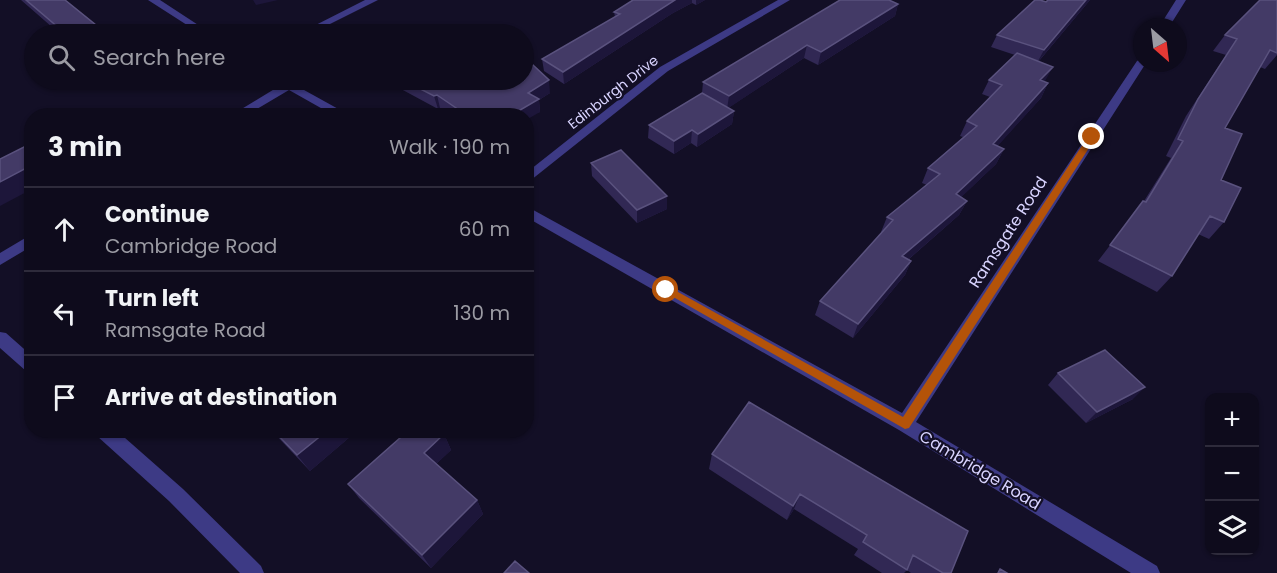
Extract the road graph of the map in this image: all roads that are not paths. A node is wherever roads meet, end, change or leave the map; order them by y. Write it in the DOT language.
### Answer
graph roads {
  1 [pos="153,0"];
  2 [pos="373,0"];
  3 [pos="785,0"];
  4 [pos="1182,0"];
  5 [pos="1170,18"];
  6 [pos="191,24"];
  7 [pos="324,24"];
  8 [pos="1135,72"];
  9 [pos="273,90"];
  10 [pos="296,90"];
  11 [pos="247,108"];
  12 [pos="330,108"];
  13 [pos="534,174"];
  14 [pos="534,215"];
  15 [pos="24,244"];
  16 [pos="0,260"];
  17 [pos="0,338"];
  18 [pos="24,359"];
  19 [pos="905,424"];
  20 [pos="113,438"];
  21 [pos="254,573"];
  22 [pos="1150,573"];
  1 -- 6 [label="street"];
  2 -- 7 [label="street"];
  3 -- 13 [label="street, Edinburgh Drive"];
  4 -- 5 [label="street"];
  8 -- 19 [label="street, Ramsgate Road"];
  9 -- 11 [label="street"];
  10 -- 12 [label="street"];
  14 -- 19 [label="street, Cambridge Road"];
  15 -- 16 [label="street"];
  17 -- 18 [label="street"];
  19 -- 22 [label="street, Cambridge Road"];
  20 -- 21 [label="street"];
}
